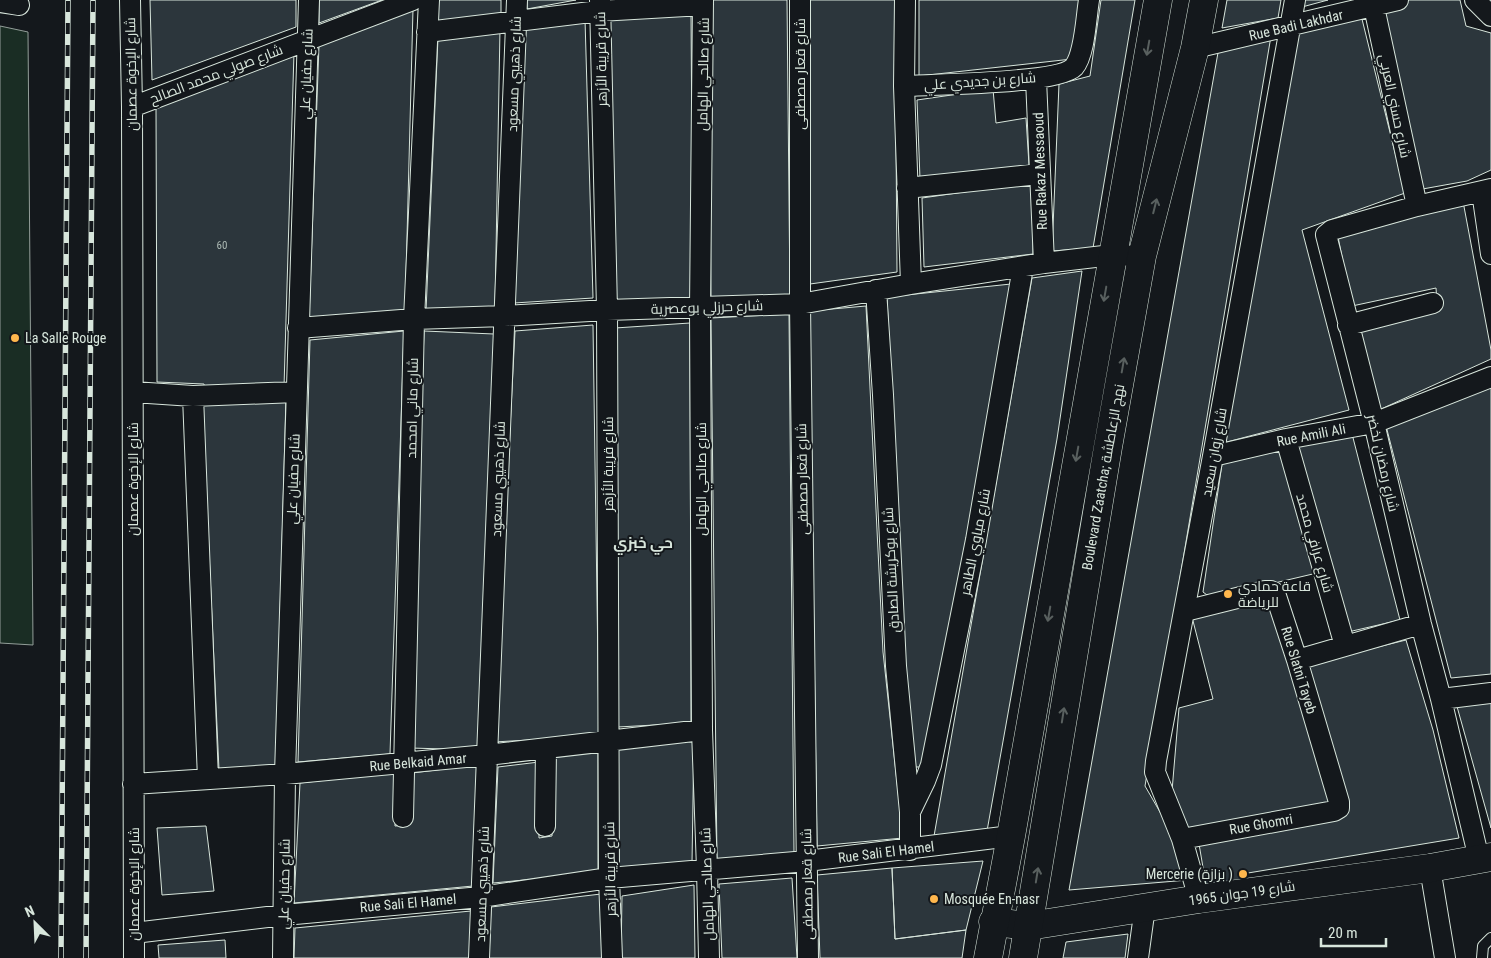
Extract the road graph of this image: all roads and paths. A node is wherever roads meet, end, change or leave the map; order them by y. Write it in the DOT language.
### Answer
graph roads {
  1 [pos="130,0"];
  2 [pos="309,0"];
  3 [pos="413,0"];
  4 [pos="429,0"];
  5 [pos="517,0"];
  6 [pos="800,0"];
  7 [pos="905,0"];
  8 [pos="1089,0"];
  9 [pos="1158,0"];
  10 [pos="1204,0"];
  11 [pos="1295,0"];
  12 [pos="1398,0"];
  13 [pos="1475,0"];
  14 [pos="703,3"];
  15 [pos="600,5"];
  16 [pos="1374,7"];
  17 [pos="1491,16"];
  18 [pos="517,20"];
  19 [pos="1291,26"];
  20 [pos="427,32"];
  21 [pos="307,39"];
  22 [pos="1195,48"];
  23 [pos="1036,79"];
  24 [pos="904,86"];
  25 [pos="132,107"];
  26 [pos="1039,174"];
  27 [pos="907,188"];
  28 [pos="1486,191"];
  29 [pos="1417,206"];
  30 [pos="1491,254"];
  31 [pos="1112,255"];
  32 [pos="1142,256"];
  33 [pos="1044,263"];
  34 [pos="1023,267"];
  35 [pos="911,284"];
  36 [pos="876,290"];
  37 [pos="1433,303"];
  38 [pos="800,304"];
  39 [pos="700,308"];
  40 [pos="607,310"];
  41 [pos="504,316"];
  42 [pos="414,319"];
  43 [pos="1348,325"];
  44 [pos="298,328"];
  45 [pos="1491,377"];
  46 [pos="133,392"];
  47 [pos="296,392"];
  48 [pos="194,396"];
  49 [pos="1374,423"];
  50 [pos="1286,439"];
  51 [pos="1213,456"];
  52 [pos="1185,611"];
  53 [pos="1421,624"];
  54 [pos="1345,646"];
  55 [pos="1297,660"];
  56 [pos="1491,693"];
  57 [pos="1441,699"];
  58 [pos="702,730"];
  59 [pos="609,741"];
  60 [pos="546,750"];
  61 [pos="487,755"];
  62 [pos="403,763"];
  63 [pos="285,774"];
  64 [pos="208,779"];
  65 [pos="133,784"];
  66 [pos="1339,808"];
  67 [pos="910,812"];
  68 [pos="402,817"];
  69 [pos="545,826"];
  70 [pos="1011,836"];
  71 [pos="1182,839"];
  72 [pos="910,850"];
  73 [pos="1485,858"];
  74 [pos="807,861"];
  75 [pos="1430,868"];
  76 [pos="708,869"];
  77 [pos="609,878"];
  78 [pos="481,897"];
  79 [pos="1199,899"];
  80 [pos="1146,907"];
  81 [pos="284,915"];
  82 [pos="994,922"];
  83 [pos="1029,926"];
  84 [pos="134,933"];
  85 [pos="1491,938"];
  86 [pos="134,958"];
  87 [pos="283,958"];
  88 [pos="479,958"];
  89 [pos="612,958"];
  90 [pos="709,958"];
  91 [pos="808,958"];
  92 [pos="988,958"];
  93 [pos="1024,958"];
  94 [pos="1138,958"];
  95 [pos="1445,958"];
  96 [pos="1482,958"];
  1 -- 25 [label="street, شارع الإخوة عصمان"];
  2 -- 21 [label="street, شارع حفيان علي"];
  3 -- 21 [label="street, شارع صولي محمد الصالح"];
  4 -- 20 [label="street, شارع ماني امحمد"];
  5 -- 18 [label="street, شارع ذهيبي مسعود"];
  6 -- 38 [label="street, شارع قعار مصطفى"];
  7 -- 24 [label="street"];
  8 -- 23 [label="street, شارع بن جديدي علي"];
  9 -- 31 [label="main road, one-way"];
  10 -- 22 [label="main road, Boulevard Zaatcha; نهج الزعاطشة"];
  11 -- 19 [label="street, شارع زوان سعيد"];
  12 -- 16 [label="street, Rue Badi Lakhdar"];
  13 -- 17 [label="street"];
  14 -- 15 [label="street"];
  14 -- 39 [label="street, شارع صالحي الهامل"];
  15 -- 18 [label="street"];
  15 -- 40 [label="street, شارع قريبة الأزهر"];
  16 -- 19 [label="street, Rue Badi Lakhdar"];
  16 -- 29 [label="street, شارع حسني العربي"];
  18 -- 20 [label="street"];
  18 -- 41 [label="street, شارع ذهيبي مسعود"];
  19 -- 22 [label="street, Rue Badi Lakhdar"];
  19 -- 51 [label="street, شارع زوان سعيد"];
  20 -- 42 [label="street, شارع ماني امحمد"];
  21 -- 25 [label="street, شارع صولي محمد الصالح"];
  21 -- 44 [label="street, شارع حفيان علي"];
  32 -- 22 [label="main road, Boulevard Zaatcha; نهج الزعاطشة, one-way"];
  23 -- 24 [label="street, شارع بن جديدي علي"];
  23 -- 26 [label="street, Rue Rakaz Messaoud"];
  24 -- 27 [label="street"];
  25 -- 46 [label="street, شارع الإخوة عصمان"];
  26 -- 27 [label="street"];
  26 -- 33 [label="street, Rue Rakaz Messaoud"];
  27 -- 35 [label="street"];
  28 -- 29 [label="street, شارع رمضان لخضر"];
  28 -- 30 [label="street"];
  29 -- 43 [label="street, شارع رمضان لخضر"];
  31 -- 32 [label="street, شارع حرزلي بوعصرية"];
  31 -- 33 [label="street, شارع حرزلي بوعصرية"];
  31 -- 70 [label="main road, one-way"];
  83 -- 32 [label="main road, Boulevard Zaatcha; نهج الزعاطشة, one-way"];
  33 -- 34 [label="street, شارع حرزلي بوعصرية"];
  34 -- 35 [label="street, شارع حرزلي بوعصرية"];
  34 -- 67 [label="street, شارع مياوي الطاهر"];
  35 -- 36 [label="street, شارع حرزلي بوعصرية"];
  36 -- 38 [label="street, شارع حرزلي بوعصرية"];
  36 -- 67 [label="street, شارع بوكريشة الصادق"];
  37 -- 43 [label="street"];
  38 -- 39 [label="street, شارع حرزلي بوعصرية"];
  38 -- 74 [label="street, شارع قعار مصطفى"];
  39 -- 40 [label="street, شارع حرزلي بوعصرية"];
  39 -- 58 [label="street, شارع صالحي الهامل"];
  40 -- 41 [label="street, شارع حرزلي بوعصرية"];
  40 -- 59 [label="street, شارع قريبة الأزهر"];
  41 -- 42 [label="street, شارع حرزلي بوعصرية"];
  41 -- 61 [label="street, شارع ذهيبي مسعود"];
  42 -- 44 [label="street, شارع حرزلي بوعصرية"];
  42 -- 62 [label="street, شارع ماني امحمد"];
  43 -- 49 [label="street, شارع رمضان لخضر"];
  44 -- 47 [label="street, شارع حفيان علي"];
  45 -- 49 [label="street, Rue Amili Ali"];
  46 -- 48 [label="street"];
  46 -- 65 [label="street, شارع الإخوة عصمان"];
  47 -- 48 [label="street"];
  47 -- 63 [label="street, شارع حفيان علي"];
  48 -- 64 [label="street"];
  49 -- 50 [label="street, Rue Amili Ali"];
  49 -- 53 [label="street, شارع رمضان لخضر"];
  50 -- 51 [label="street, Rue Amili Ali"];
  50 -- 54 [label="street, شارع عرافي محمد"];
  51 -- 52 [label="street, شارع زوان سعيد"];
  52 -- 55 [label="street, Rue Slatni Tayeb"];
  52 -- 71 [label="street, شارع زوان سعيد"];
  53 -- 54 [label="street"];
  53 -- 57 [label="street, شارع رمضان لخضر"];
  54 -- 55 [label="street"];
  55 -- 66 [label="street, Rue Slatni Tayeb"];
  56 -- 57 [label="street"];
  57 -- 73 [label="street, شارع رمضان لخضر"];
  58 -- 59 [label="street, Rue Belkaid Amar"];
  58 -- 76 [label="street, شارع صالحي الهامل"];
  59 -- 60 [label="street, Rue Belkaid Amar"];
  59 -- 77 [label="street, شارع قريبة الأزهر"];
  60 -- 61 [label="street, Rue Belkaid Amar"];
  60 -- 69 [label="street"];
  61 -- 62 [label="street, Rue Belkaid Amar"];
  61 -- 78 [label="street, شارع ذهيبي مسعود"];
  62 -- 63 [label="street, Rue Belkaid Amar"];
  62 -- 68 [label="street, شارع ماني امحمد"];
  63 -- 64 [label="street, Rue Belkaid Amar"];
  63 -- 81 [label="street, شارع حفيان علي"];
  64 -- 65 [label="street, Rue Belkaid Amar"];
  65 -- 84 [label="street, شارع الإخوة عصمان"];
  66 -- 71 [label="street, Rue Ghomri"];
  67 -- 72 [label="street, شارع بوكريشة الصادق"];
  70 -- 72 [label="street, Rue Sali El Hamel"];
  70 -- 82 [label="main road"];
  71 -- 79 [label="street, شارع زوان سعيد"];
  72 -- 74 [label="street, Rue Sali El Hamel"];
  73 -- 75 [label="main road, شارع 19 جوان 1965"];
  74 -- 76 [label="street, Rue Sali El Hamel"];
  74 -- 91 [label="street, شارع قعار مصطفى"];
  75 -- 79 [label="main road, شارع 19 جوان 1965"];
  75 -- 95 [label="street"];
  76 -- 77 [label="street, Rue Sali El Hamel"];
  76 -- 90 [label="street, شارع صالحي الهامل"];
  77 -- 78 [label="street, Rue Sali El Hamel"];
  77 -- 89 [label="street, شارع قريبة الأزهر"];
  78 -- 81 [label="street, Rue Sali El Hamel"];
  78 -- 88 [label="street, شارع ذهيبي مسعود"];
  79 -- 80 [label="main road, شارع 19 جوان 1965"];
  80 -- 83 [label="main road, شارع 19 جوان 1965"];
  80 -- 94 [label="street"];
  81 -- 84 [label="street, Rue Sali El Hamel"];
  81 -- 87 [label="street, شارع حفيان علي"];
  82 -- 83 [label="main road, شارع 19 جوان 1965"];
  82 -- 92 [label="main road"];
  83 -- 93 [label="main road, Boulevard Zaatcha; نهج الزعاطشة"];
  84 -- 86 [label="street, شارع الإخوة عصمان"];
  85 -- 96 [label="lane"];
}
